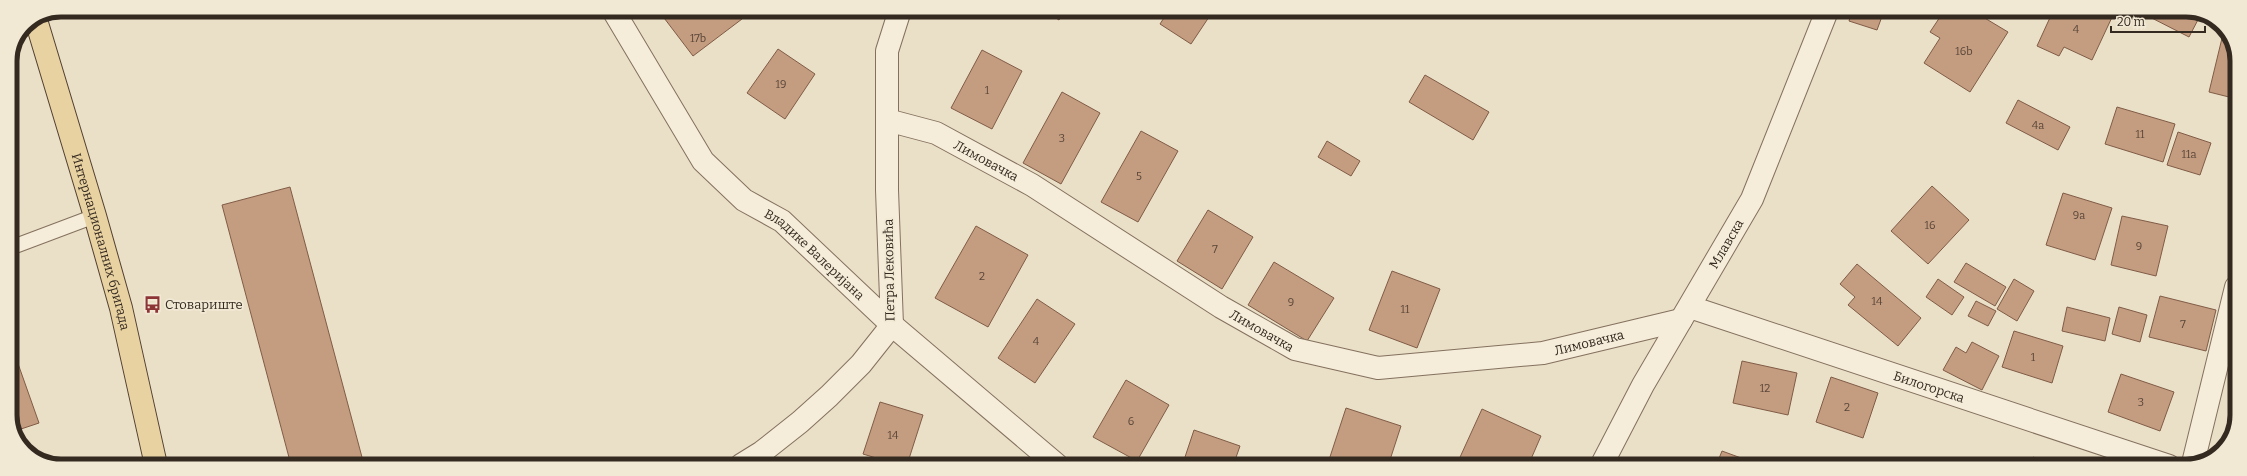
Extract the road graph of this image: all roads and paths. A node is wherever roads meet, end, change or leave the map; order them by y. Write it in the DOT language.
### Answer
graph roads {
  1 [pos="617,17"];
  2 [pos="898,17"];
  3 [pos="1825,17"];
  4 [pos="37,24"];
  5 [pos="887,120"];
  6 [pos="95,216"];
  7 [pos="17,245"];
  8 [pos="2230,312"];
  9 [pos="1686,313"];
  10 [pos="892,324"];
  11 [pos="2194,458"];
  12 [pos="155,459"];
  13 [pos="751,459"];
  14 [pos="1049,459"];
  15 [pos="1605,459"];
  16 [pos="2147,459"];
  1 -- 10 [label="street, Владике Валеријана"];
  2 -- 5 [label="street, Петра Лековића"];
  3 -- 9 [label="street, Млавска"];
  4 -- 6 [label="main road, Интернационалних бригада"];
  5 -- 9 [label="street, Лимовачка"];
  5 -- 10 [label="street, Петра Лековића"];
  6 -- 7 [label="lane"];
  6 -- 12 [label="main road, Интернационалних бригада"];
  8 -- 11 [label="street"];
  9 -- 15 [label="street, Млавска"];
  9 -- 16 [label="street, Билогорска"];
  10 -- 13 [label="street, Петра Лековића"];
  10 -- 14 [label="street, Владике Валеријана"];
}
